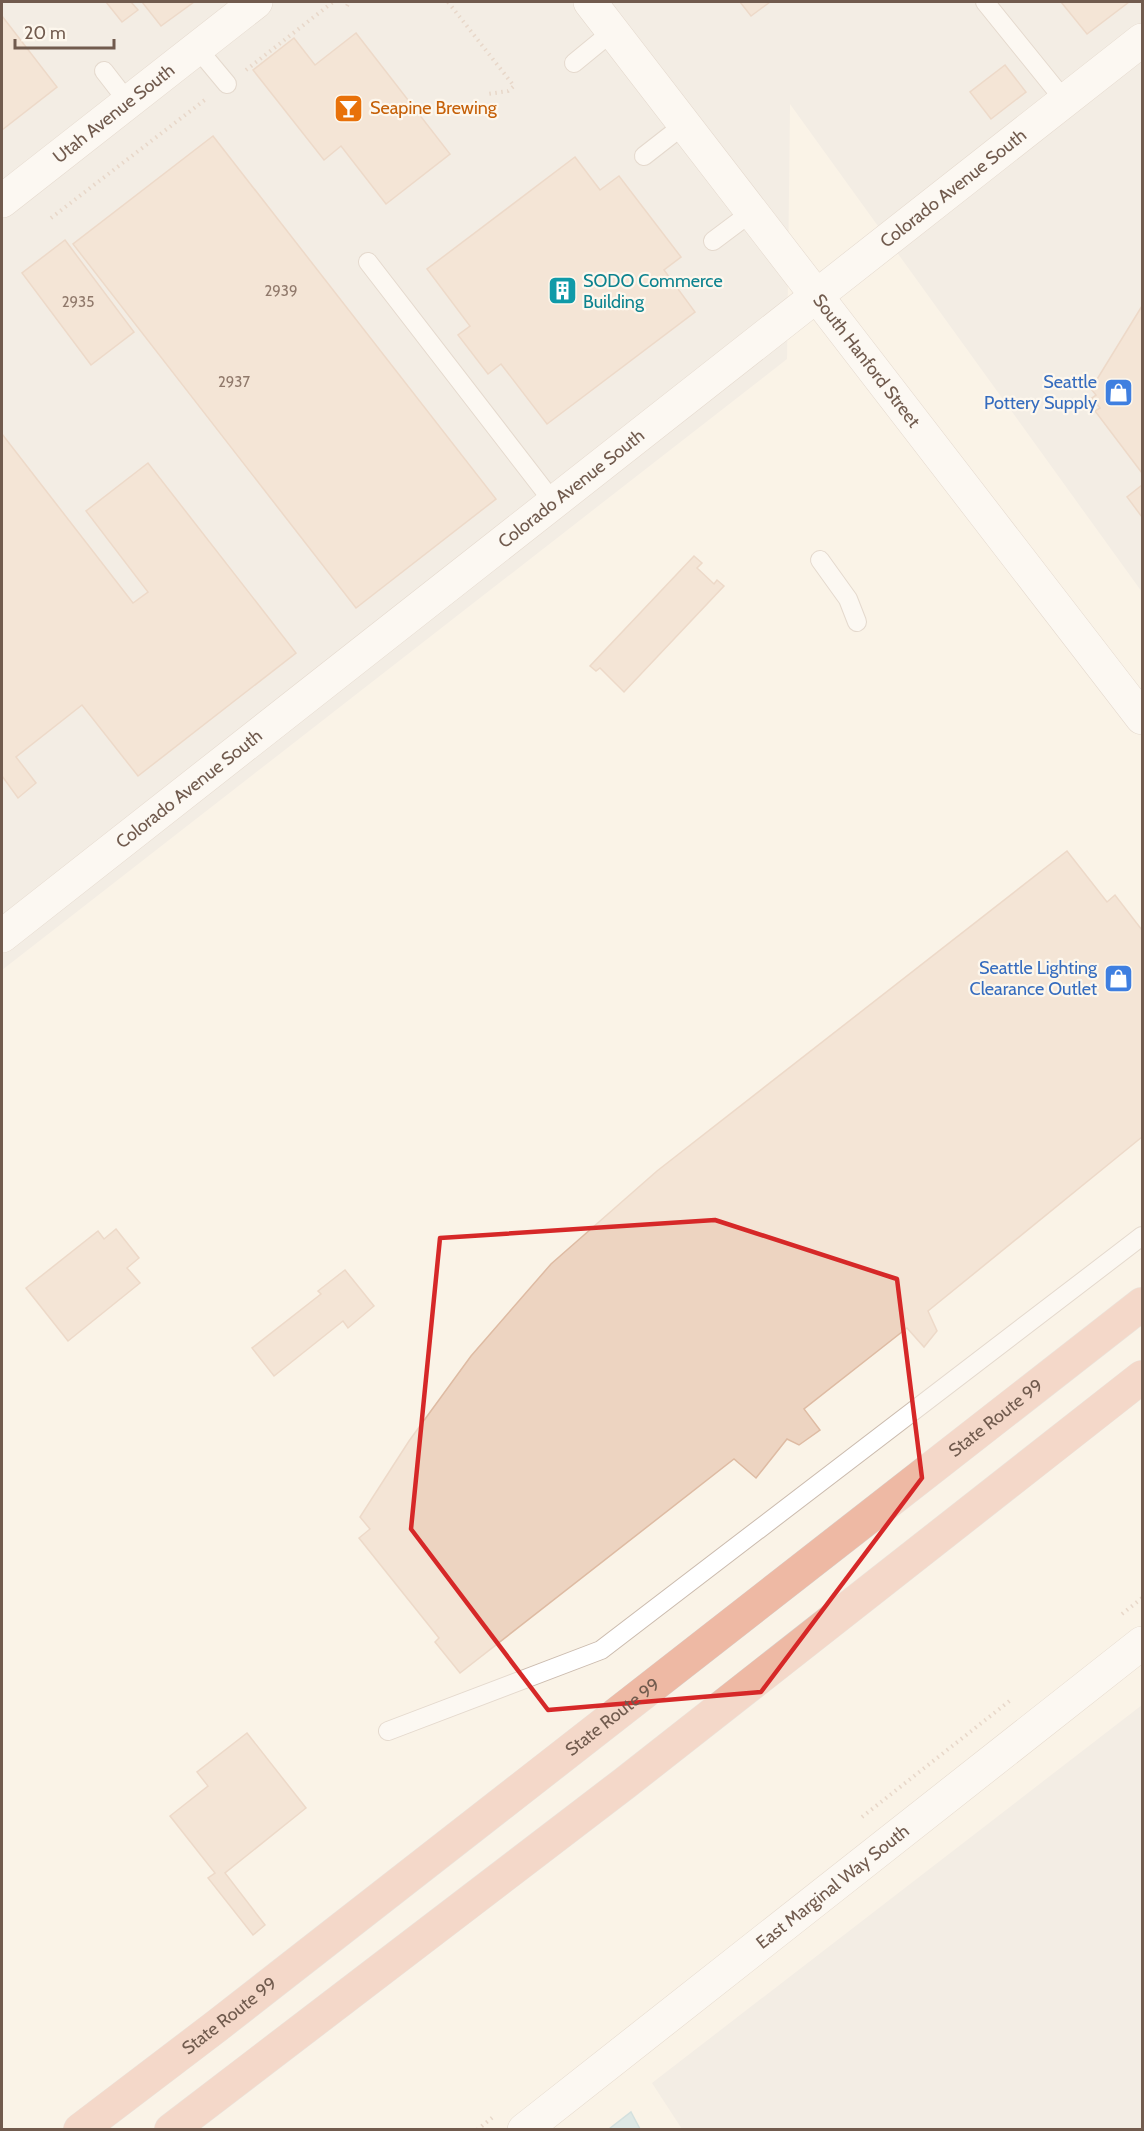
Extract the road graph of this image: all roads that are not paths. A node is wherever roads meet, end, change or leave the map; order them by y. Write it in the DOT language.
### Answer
graph roads {
  1 [pos="256,2"];
  2 [pos="590,2"];
  3 [pos="985,2"];
  4 [pos="614,31"];
  5 [pos="1143,40"];
  6 [pos="197,48"];
  7 [pos="574,63"];
  8 [pos="104,72"];
  9 [pos="227,84"];
  10 [pos="1065,101"];
  11 [pos="128,102"];
  12 [pos="685,124"];
  13 [pos="644,156"];
  14 [pos="2,201"];
  15 [pos="753,211"];
  16 [pos="713,241"];
  17 [pos="368,262"];
  18 [pos="817,296"];
  19 [pos="554,502"];
  20 [pos="820,560"];
  21 [pos="857,622"];
  22 [pos="1143,718"];
  23 [pos="2,936"];
  24 [pos="1143,1236"];
  25 [pos="1143,1304"];
  26 [pos="1143,1377"];
  27 [pos="1143,1643"];
  28 [pos="388,1731"];
  29 [pos="80,2130"];
  30 [pos="171,2130"];
  31 [pos="524,2130"];
  1 -- 6 [label="street, Utah Avenue South"];
  2 -- 4 [label="street, South Hanford Street"];
  3 -- 10 [label="lane"];
  4 -- 7 [label="lane"];
  4 -- 12 [label="street, South Hanford Street"];
  5 -- 10 [label="street, Colorado Avenue South"];
  6 -- 9 [label="lane"];
  6 -- 11 [label="street, Utah Avenue South"];
  8 -- 11 [label="lane"];
  10 -- 18 [label="street, Colorado Avenue South"];
  11 -- 14 [label="street, Utah Avenue South"];
  12 -- 13 [label="lane"];
  12 -- 15 [label="street, South Hanford Street"];
  15 -- 16 [label="lane"];
  15 -- 18 [label="street, South Hanford Street"];
  17 -- 19 [label="lane"];
  18 -- 19 [label="street, Colorado Avenue South"];
  18 -- 22 [label="street, South Hanford Street"];
  19 -- 23 [label="street, Colorado Avenue South"];
  20 -- 21 [label="lane"];
  24 -- 28 [label="lane"];
  25 -- 29 [label="highway, State Route 99"];
  26 -- 30 [label="highway"];
  27 -- 31 [label="street, East Marginal Way South"];
}
